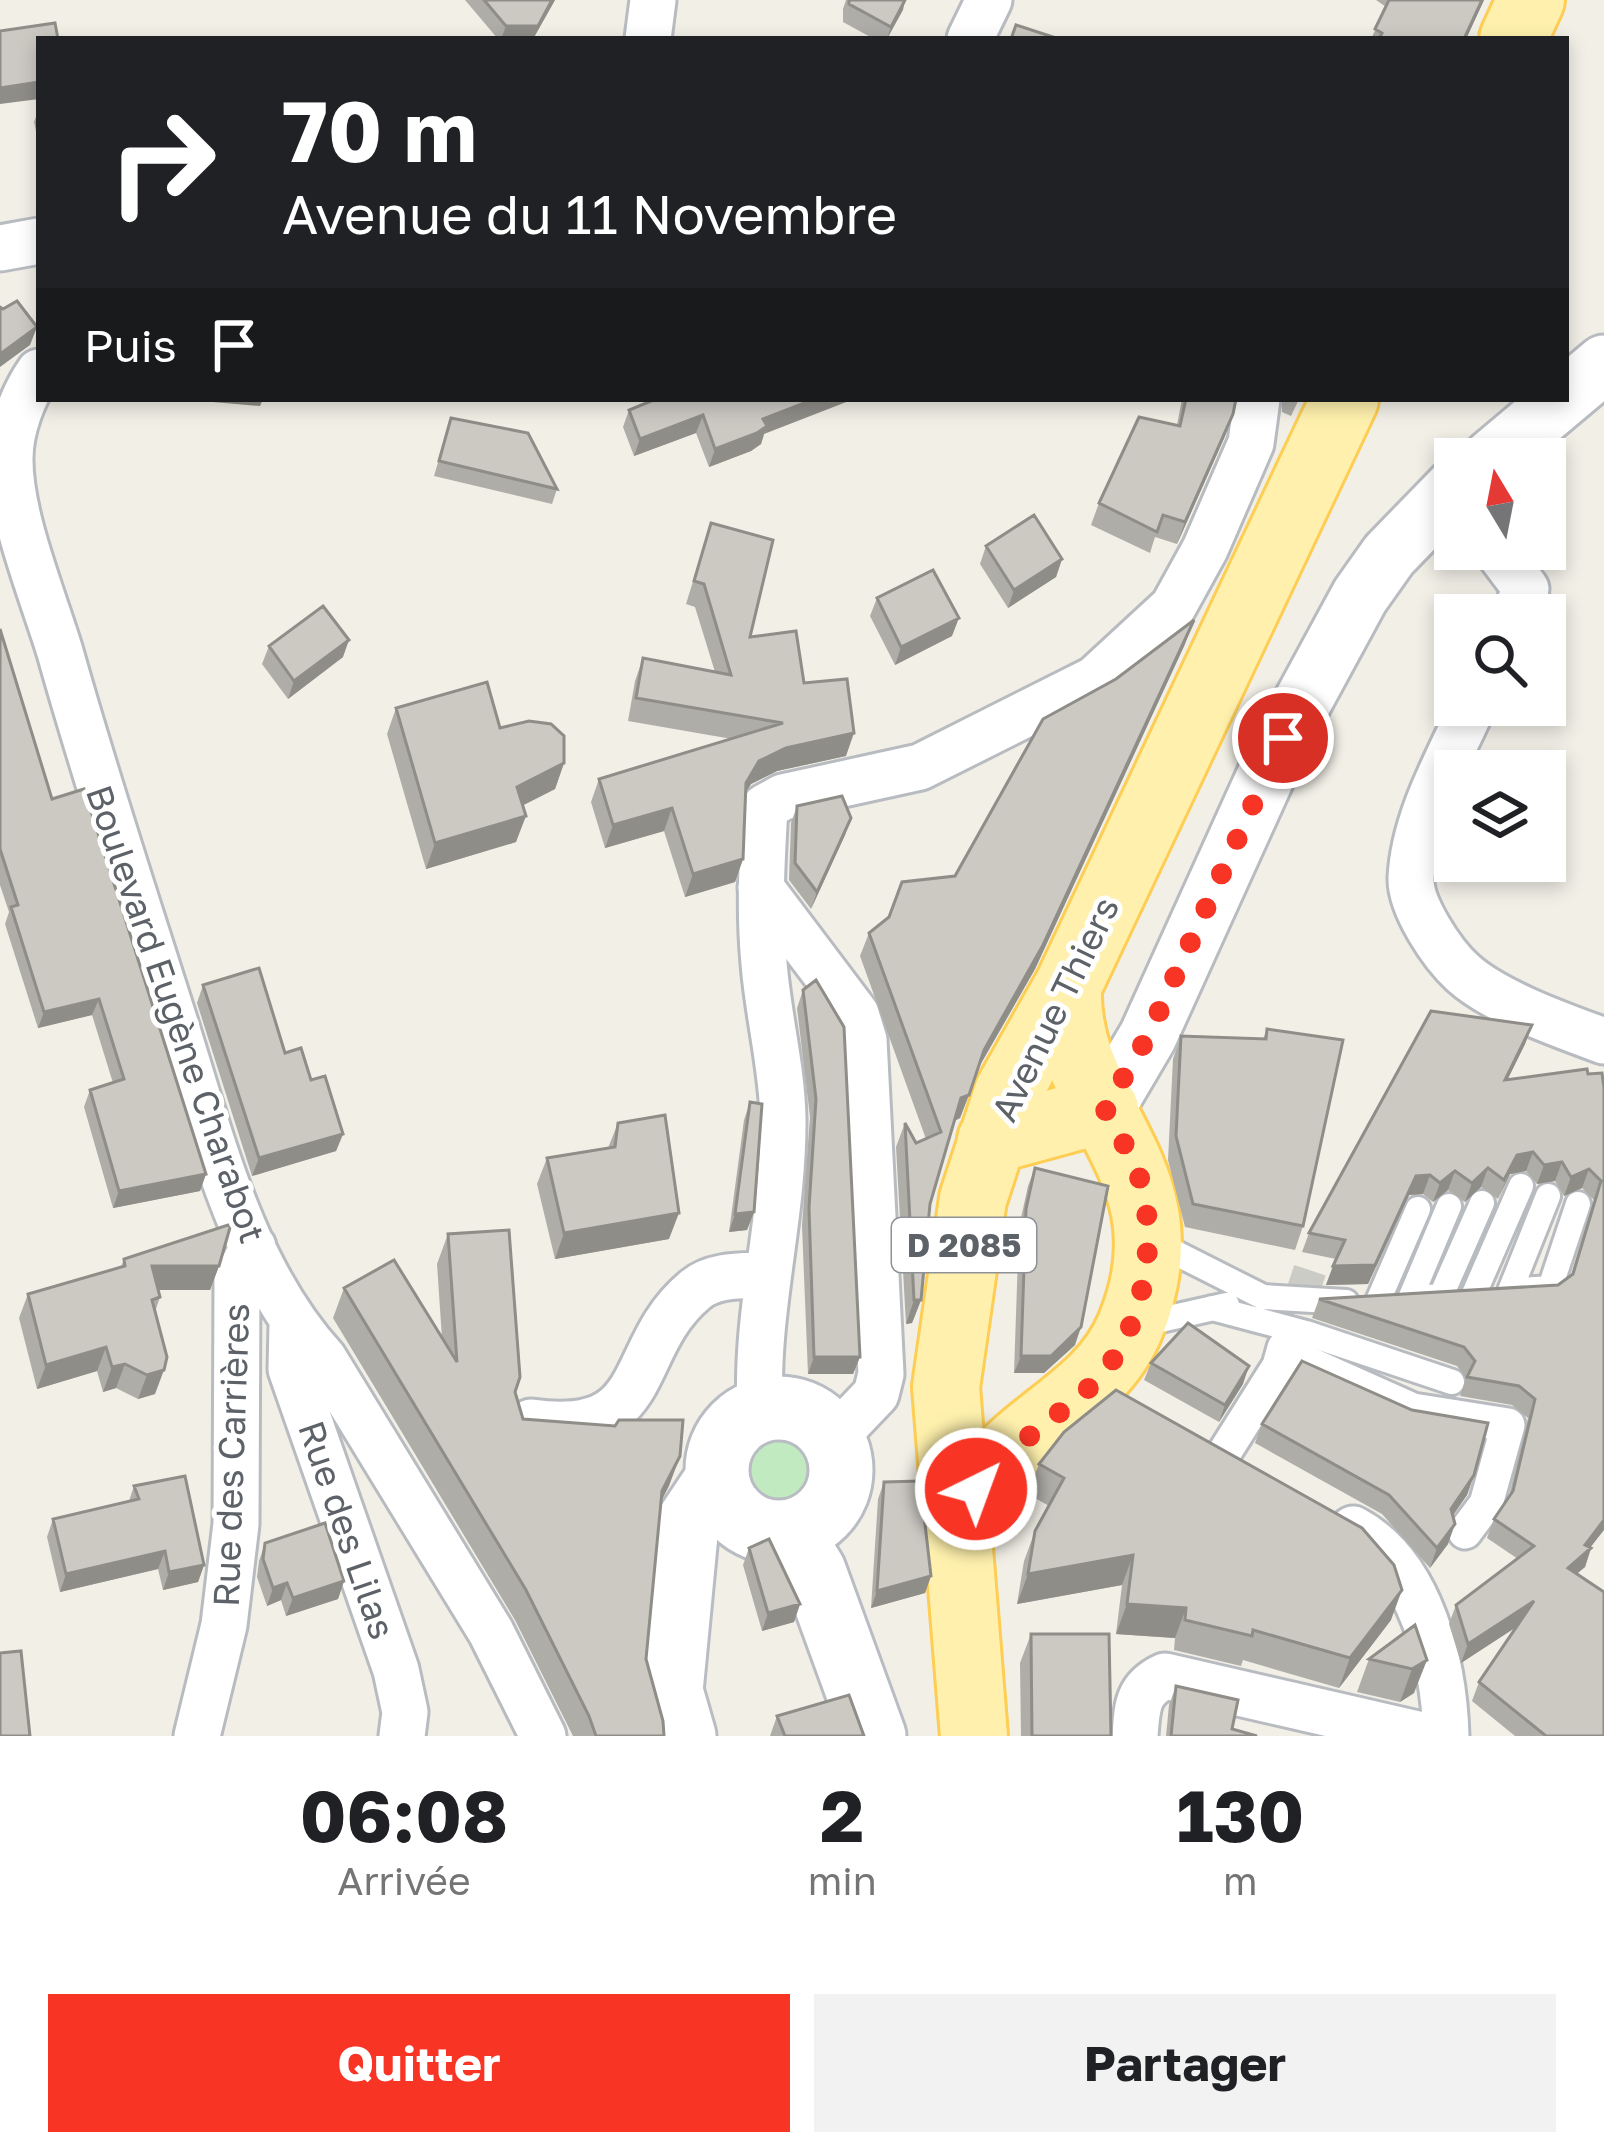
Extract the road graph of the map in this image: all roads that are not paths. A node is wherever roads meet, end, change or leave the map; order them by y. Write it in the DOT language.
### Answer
graph roads {
  1 [pos="653,0"];
  2 [pos="989,0"];
  3 [pos="1531,0"];
  4 [pos="648,36"];
  5 [pos="971,36"];
  6 [pos="1514,36"];
  7 [pos="36,242"];
  8 [pos="0,248"];
  9 [pos="1604,364"];
  10 [pos="36,376"];
  11 [pos="1569,393"];
  12 [pos="1257,402"];
  13 [pos="1344,402"];
  14 [pos="1559,402"];
  15 [pos="1516,438"];
  16 [pos="1434,509"];
  17 [pos="1464,726"];
  18 [pos="761,888"];
  19 [pos="1068,986"];
  20 [pos="1604,1041"];
  21 [pos="1105,1109"];
  22 [pos="991,1140"];
  23 [pos="1521,1186"];
  24 [pos="1549,1196"];
  25 [pos="1482,1203"];
  26 [pos="1578,1204"];
  27 [pos="1449,1206"];
  28 [pos="1418,1209"];
  29 [pos="1147,1238"];
  30 [pos="253,1246"];
  31 [pos="766,1275"];
  32 [pos="1510,1291"];
  33 [pos="1474,1294"];
  34 [pos="1441,1296"];
  35 [pos="1263,1297"];
  36 [pos="1410,1299"];
  37 [pos="1378,1300"];
  38 [pos="1212,1308"];
  39 [pos="292,1324"];
  40 [pos="1130,1327"];
  41 [pos="950,1354"];
  42 [pos="1452,1382"];
  43 [pos="760,1410"];
  44 [pos="531,1422"];
  45 [pos="1040,1424"];
  46 [pos="1203,1448"];
  47 [pos="836,1464"];
  48 [pos="717,1479"];
  49 [pos="1263,1481"];
  50 [pos="1305,1503"];
  51 [pos="961,1528"];
  52 [pos="775,1531"];
  53 [pos="1466,1532"];
  54 [pos="839,1633"];
  55 [pos="196,1736"];
  56 [pos="402,1736"];
  57 [pos="543,1736"];
  58 [pos="684,1736"];
  59 [pos="874,1736"];
  60 [pos="974,1736"];
  61 [pos="1135,1736"];
  62 [pos="1426,1736"];
  63 [pos="1446,1736"];
  1 -- 4 [label="street"];
  2 -- 5 [label="street"];
  3 -- 6 [label="main road"];
  7 -- 8 [label="street"];
  9 -- 11 [label="street"];
  10 -- 30 [label="street, Boulevard Eugène Charabot"];
  12 -- 18 [label="street"];
  13 -- 19 [label="main road, Avenue Thiers / D 2085"];
  14 -- 15 [label="street"];
  16 -- 21 [label="street"];
  17 -- 20 [label="street"];
  18 -- 31 [label="street"];
  18 -- 47 [label="street"];
  19 -- 21 [label="main road, D 2085"];
  19 -- 22 [label="main road, Avenue Thiers / D 2085"];
  21 -- 22 [label="main road"];
  21 -- 29 [label="main road, D 2085"];
  22 -- 41 [label="main road, Avenue Thiers / D 2085"];
  23 -- 33 [label="lane"];
  24 -- 32 [label="lane"];
  25 -- 34 [label="lane"];
  26 -- 32 [label="lane"];
  27 -- 36 [label="lane"];
  28 -- 37 [label="lane"];
  29 -- 35 [label="lane"];
  29 -- 40 [label="main road, D 2085"];
  30 -- 39 [label="street, Boulevard Eugène Charabot"];
  30 -- 55 [label="street, Rue des Carrières"];
  31 -- 43 [label="street"];
  31 -- 44 [label="street"];
  32 -- 33 [label="lane"];
  33 -- 34 [label="lane"];
  34 -- 36 [label="lane"];
  35 -- 37 [label="lane"];
  35 -- 38 [label="lane"];
  36 -- 37 [label="lane"];
  38 -- 40 [label="lane"];
  38 -- 42 [label="lane"];
  39 -- 56 [label="street, Rue des Lilas"];
  39 -- 57 [label="street, Boulevard Eugène Charabot"];
  40 -- 45 [label="main road, D 2085"];
  41 -- 45 [label="main road"];
  41 -- 51 [label="main road, Avenue Thiers / D 2085"];
  43 -- 47 [label="main road"];
  43 -- 48 [label="main road"];
  45 -- 51 [label="main road, D 2085"];
  46 -- 49 [label="street"];
  46 -- 53 [label="street"];
  47 -- 52 [label="main road"];
  47 -- 54 [label="main road"];
  48 -- 52 [label="main road"];
  48 -- 58 [label="main road"];
  50 -- 63 [label="street"];
  51 -- 60 [label="main road, Avenue Thiers / D 2085"];
  52 -- 54 [label="main road"];
  52 -- 58 [label="main road"];
  54 -- 59 [label="main road"];
  61 -- 62 [label="street"];
}
